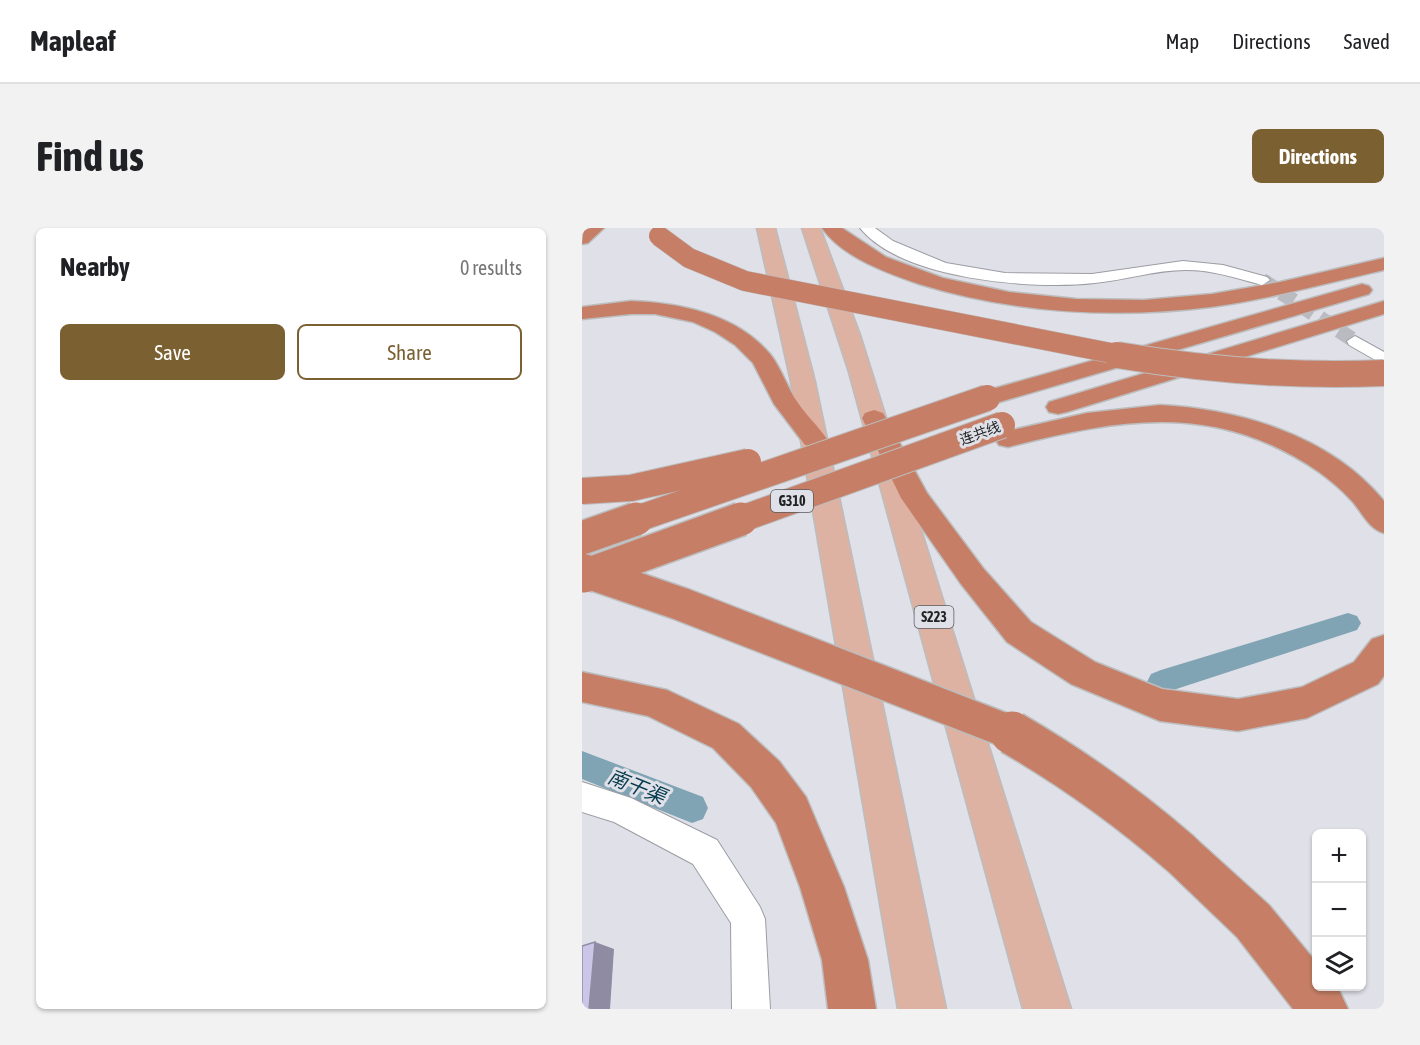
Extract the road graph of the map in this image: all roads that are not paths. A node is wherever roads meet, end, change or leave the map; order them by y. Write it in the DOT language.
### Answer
graph roads {
  1 [pos="595,228"];
  2 [pos="766,228"];
  3 [pos="811,228"];
  4 [pos="831,228"];
  5 [pos="867,228"];
  6 [pos="657,232"];
  7 [pos="582,239"];
  8 [pos="1384,264"];
  9 [pos="1262,280"];
  10 [pos="1384,284"];
  11 [pos="1384,307"];
  12 [pos="582,313"];
  13 [pos="1355,341"];
  14 [pos="1384,360"];
  15 [pos="1384,373"];
  16 [pos="987,398"];
  17 [pos="873,418"];
  18 [pos="1005,432"];
  19 [pos="814,439"];
  20 [pos="582,491"];
  21 [pos="1384,523"];
  22 [pos="582,538"];
  23 [pos="582,570"];
  24 [pos="582,576"];
  25 [pos="1384,649"];
  26 [pos="582,687"];
  27 [pos="582,797"];
  28 [pos="751,1009"];
  29 [pos="852,1009"];
  30 [pos="922,1009"];
  31 [pos="1047,1009"];
  32 [pos="1324,1009"];
  1 -- 7 [label="highway"];
  2 -- 19 [label="main road"];
  3 -- 17 [label="main road, S223"];
  4 -- 8 [label="highway"];
  5 -- 9 [label="street"];
  6 -- 15 [label="highway, bridge"];
  10 -- 16 [label="highway, 连共线 / G310"];
  11 -- 18 [label="highway, 连共线 / G310"];
  12 -- 19 [label="highway"];
  13 -- 14 [label="street"];
  16 -- 20 [label="highway, bridge"];
  16 -- 22 [label="highway, 连共线 / G310, bridge"];
  17 -- 25 [label="highway"];
  17 -- 31 [label="main road, S223"];
  18 -- 21 [label="highway"];
  18 -- 24 [label="highway, 连共线 / G310, bridge"];
  19 -- 30 [label="main road"];
  23 -- 32 [label="highway, bridge"];
  26 -- 29 [label="highway"];
  27 -- 28 [label="street"];
}
